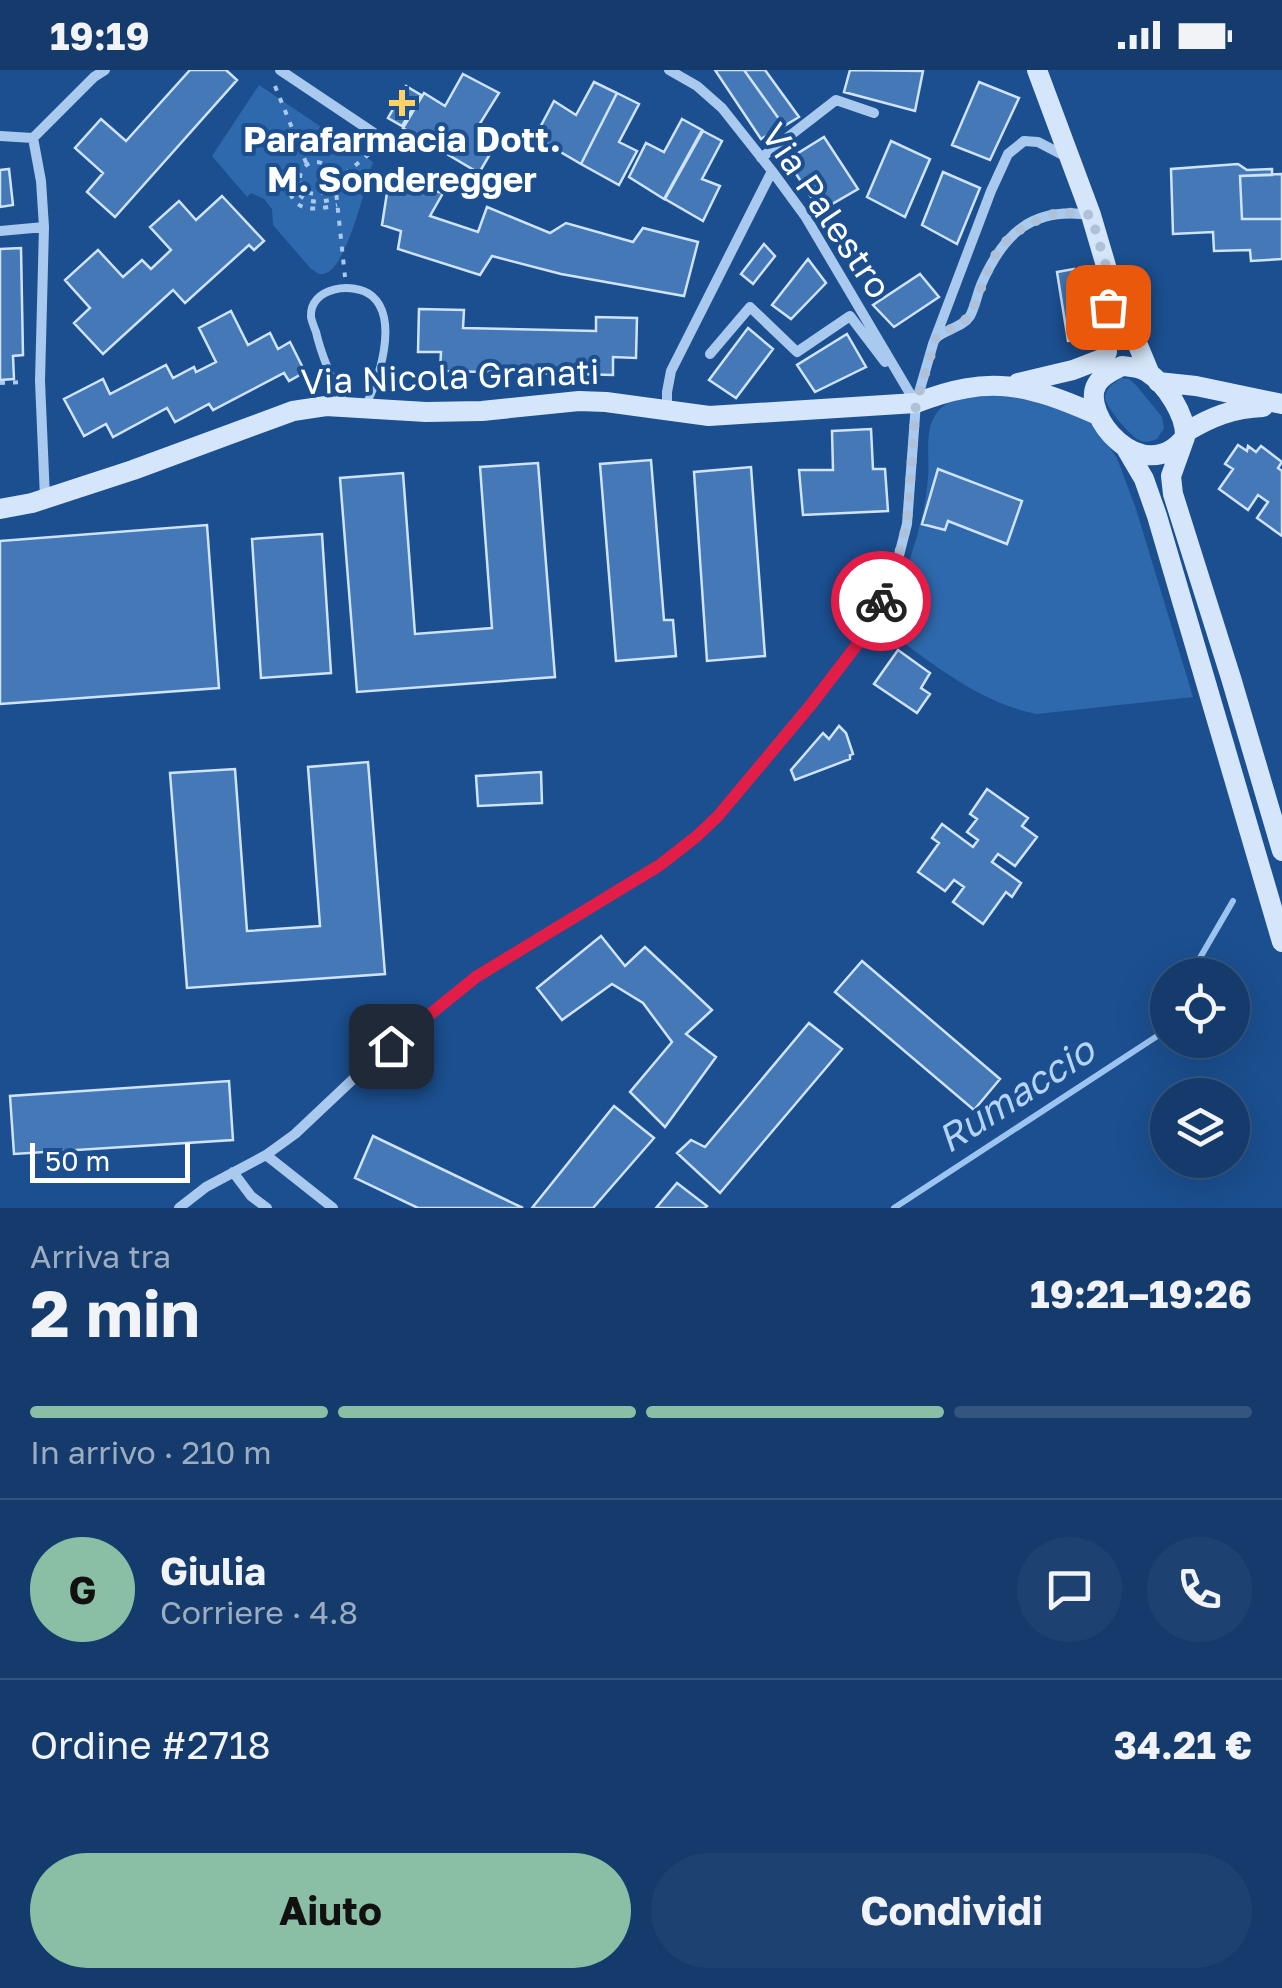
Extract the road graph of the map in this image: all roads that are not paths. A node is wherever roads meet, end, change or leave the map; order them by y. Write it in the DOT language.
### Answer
graph roads {
  1 [pos="105,70"];
  2 [pos="280,70"];
  3 [pos="669,70"];
  4 [pos="1037,70"];
  5 [pos="874,113"];
  6 [pos="0,136"];
  7 [pos="380,137"];
  8 [pos="33,138"];
  9 [pos="761,158"];
  10 [pos="1070,159"];
  11 [pos="772,171"];
  12 [pos="1091,215"];
  13 [pos="44,227"];
  14 [pos="0,231"];
  15 [pos="1109,276"];
  16 [pos="936,338"];
  17 [pos="710,354"];
  18 [pos="1154,378"];
  19 [pos="1011,385"];
  20 [pos="916,403"];
  21 [pos="1282,405"];
  22 [pos="355,406"];
  23 [pos="666,412"];
  24 [pos="1098,414"];
  25 [pos="1186,435"];
  26 [pos="1127,450"];
  27 [pos="46,498"];
  28 [pos="0,509"];
  29 [pos="1282,851"];
  30 [pos="1282,942"];
  31 [pos="266,1155"];
  32 [pos="233,1172"];
  33 [pos="330,1207"];
  34 [pos="179,1208"];
  35 [pos="267,1208"];
  1 -- 8 [label="street"];
  2 -- 7 [label="street"];
  3 -- 9 [label="street, Via Palestro"];
  4 -- 10 [label="street"];
  5 -- 9 [label="street"];
  6 -- 8 [label="street"];
  8 -- 13 [label="street"];
  9 -- 11 [label="street, Via Palestro"];
  10 -- 12 [label="street"];
  10 -- 16 [label="street"];
  11 -- 20 [label="street, Via Palestro"];
  11 -- 23 [label="street"];
  12 -- 15 [label="street"];
  12 -- 16 [label="street"];
  13 -- 14 [label="street"];
  13 -- 27 [label="street"];
  15 -- 18 [label="street"];
  15 -- 19 [label="street"];
  16 -- 20 [label="street"];
  17 -- 20 [label="street"];
  18 -- 21 [label="street"];
  18 -- 24 [label="street"];
  18 -- 25 [label="street"];
  19 -- 20 [label="street, Via Nicola Granati"];
  19 -- 24 [label="street"];
  20 -- 23 [label="street, Via Nicola Granati"];
  20 -- 31 [label="street"];
  21 -- 25 [label="street"];
  22 -- 22 [label="lane"];
  22 -- 23 [label="street, Via Nicola Granati"];
  22 -- 27 [label="street, Via Nicola Granati"];
  24 -- 26 [label="street"];
  25 -- 26 [label="street"];
  25 -- 29 [label="street"];
  26 -- 30 [label="street"];
  27 -- 28 [label="street, Via Nicola Granati"];
  31 -- 32 [label="street"];
  31 -- 33 [label="street"];
  32 -- 34 [label="street"];
  32 -- 35 [label="street"];
}
